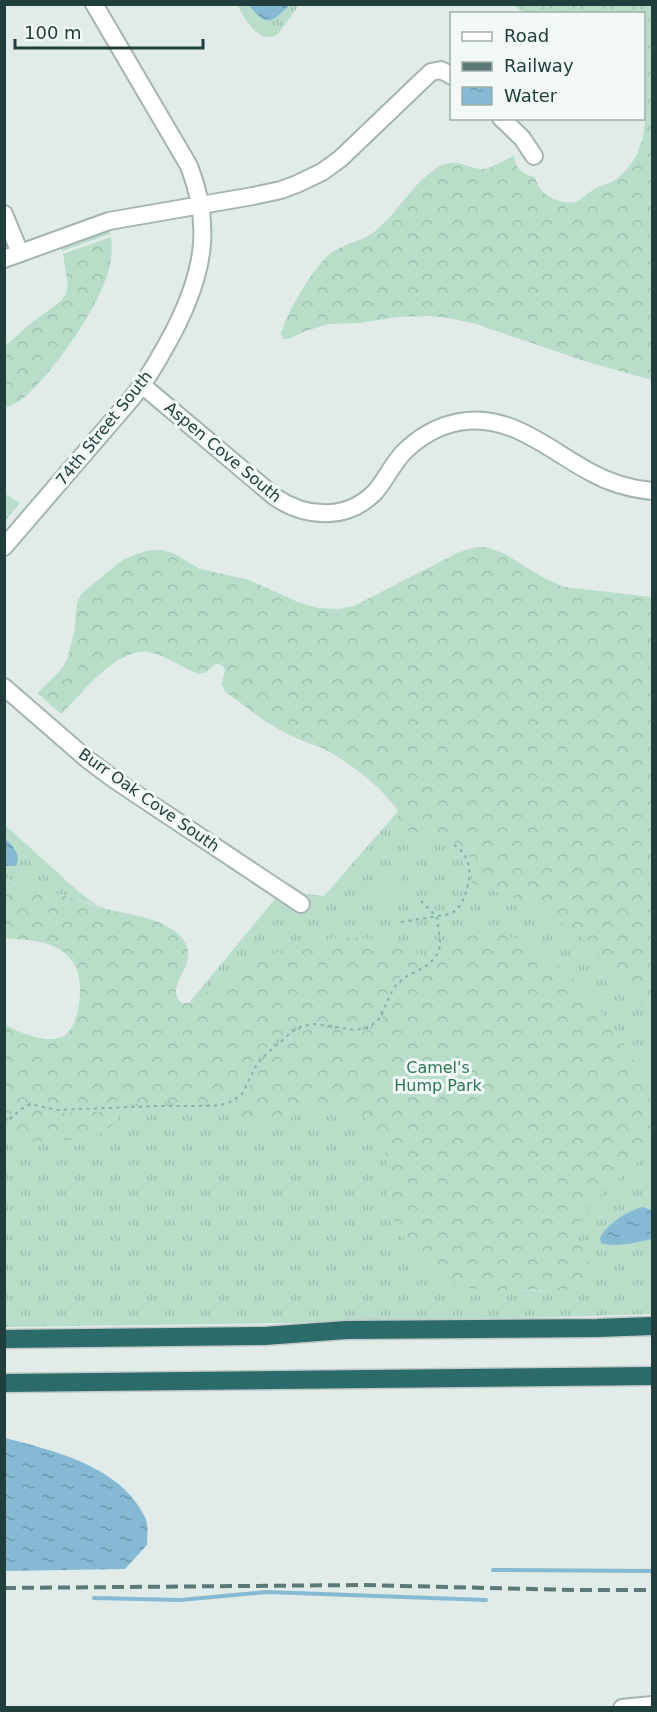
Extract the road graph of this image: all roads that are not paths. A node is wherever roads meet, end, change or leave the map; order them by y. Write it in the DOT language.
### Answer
graph roads {
  1 [pos="94,4"];
  2 [pos="450,75"];
  3 [pos="503,120"];
  4 [pos="534,156"];
  5 [pos="200,205"];
  6 [pos="4,214"];
  7 [pos="12,256"];
  8 [pos="142,385"];
  9 [pos="652,491"];
  10 [pos="4,547"];
  11 [pos="4,687"];
  12 [pos="301,904"];
  13 [pos="652,1326"];
  14 [pos="4,1339"];
  15 [pos="652,1376"];
  16 [pos="4,1383"];
  17 [pos="652,1705"];
  18 [pos="622,1707"];
  1 -- 5 [label="street, 74th Street South"];
  2 -- 5 [label="street"];
  3 -- 4 [label="street"];
  5 -- 7 [label="street"];
  5 -- 8 [label="street, 74th Street South"];
  6 -- 7 [label="street"];
  8 -- 9 [label="street, Aspen Cove South"];
  8 -- 10 [label="street, 74th Street South"];
  11 -- 12 [label="street, Burr Oak Cove South"];
  13 -- 14 [label="highway"];
  15 -- 16 [label="highway"];
  17 -- 18 [label="street"];
}
